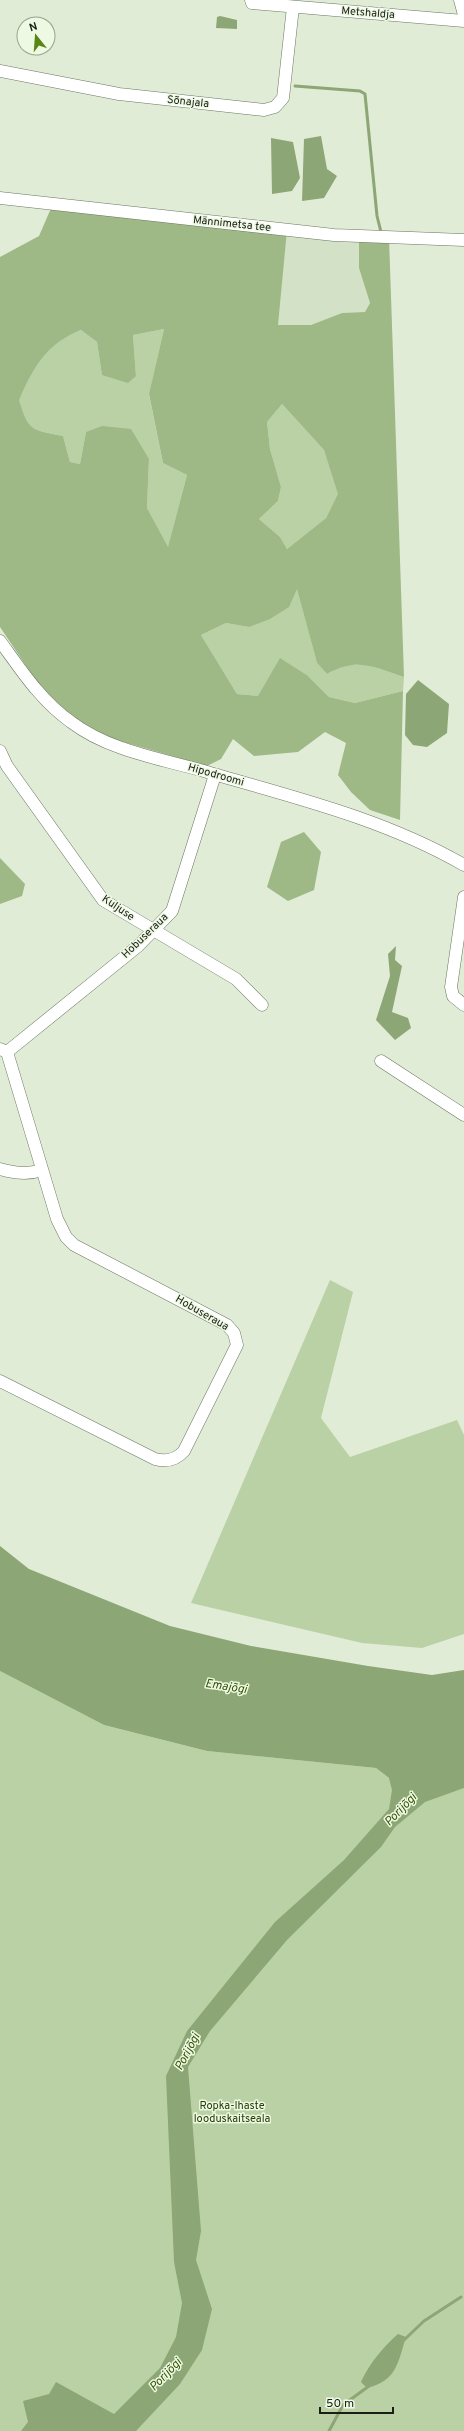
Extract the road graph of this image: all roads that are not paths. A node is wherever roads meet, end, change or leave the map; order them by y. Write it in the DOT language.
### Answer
graph roads {
  1 [pos="251,0"];
  2 [pos="460,0"];
  3 [pos="292,7"];
  4 [pos="464,15"];
  5 [pos="464,21"];
  6 [pos="0,71"];
  7 [pos="0,198"];
  8 [pos="464,240"];
  9 [pos="0,641"];
  10 [pos="0,751"];
  11 [pos="215,775"];
  12 [pos="464,865"];
  13 [pos="464,897"];
  14 [pos="153,930"];
  15 [pos="262,1005"];
  16 [pos="464,1005"];
  17 [pos="3,1051"];
  18 [pos="381,1061"];
  19 [pos="464,1115"];
  20 [pos="0,1169"];
  21 [pos="42,1170"];
  22 [pos="0,1381"];
  1 -- 3 [label="street, Metshaldja"];
  2 -- 4 [label="street"];
  3 -- 5 [label="street, Metshaldja"];
  3 -- 6 [label="street, Sõnajala"];
  7 -- 8 [label="street, Männimetsa tee"];
  9 -- 11 [label="street, Hipodroomi"];
  10 -- 14 [label="street, Kuljuse"];
  11 -- 12 [label="street, Hipodroomi"];
  11 -- 14 [label="street, Hobuseraua"];
  13 -- 16 [label="street"];
  14 -- 15 [label="street, Kuljuse"];
  14 -- 17 [label="street, Hobuseraua"];
  17 -- 21 [label="street, Hobuseraua"];
  18 -- 19 [label="street"];
  20 -- 21 [label="street"];
  21 -- 22 [label="street, Hobuseraua"];
}
